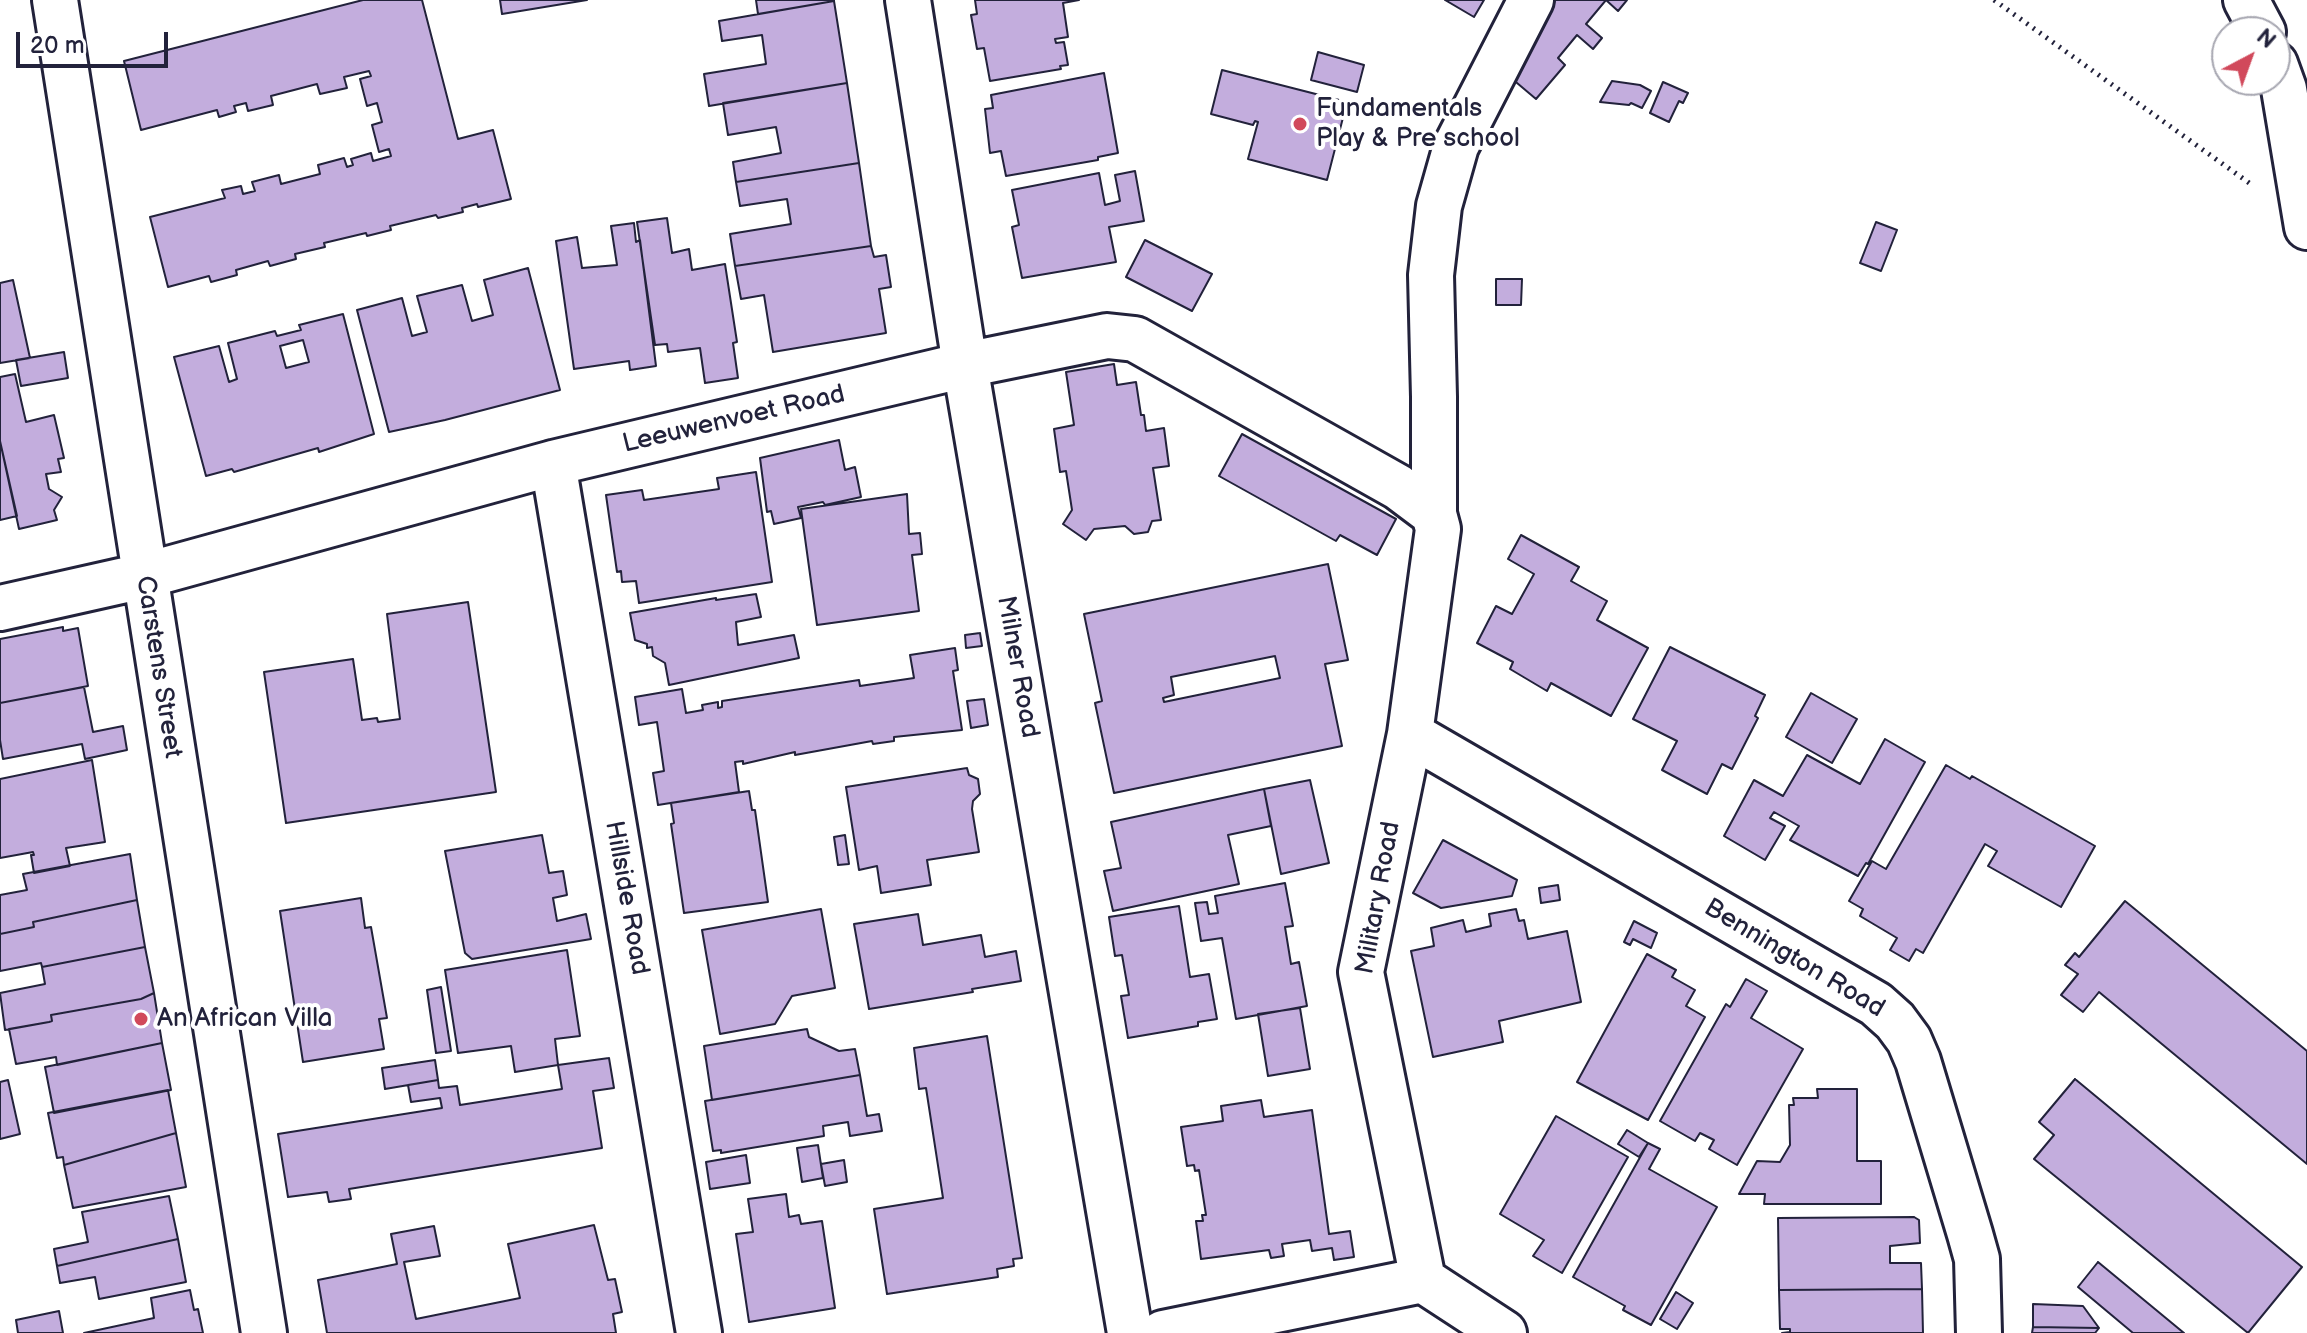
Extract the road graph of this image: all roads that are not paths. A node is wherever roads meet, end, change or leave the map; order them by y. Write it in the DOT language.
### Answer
graph roads {
  1 [pos="55,0"];
  2 [pos="908,0"];
  3 [pos="1531,0"];
  4 [pos="2285,96"];
  5 [pos="2306,225"];
  6 [pos="965,365"];
  7 [pos="553,463"];
  8 [pos="1434,514"];
  9 [pos="143,576"];
  10 [pos="0,608"];
  11 [pos="1410,734"];
  12 [pos="1423,1280"];
  13 [pos="264,1333"];
  14 [pos="699,1333"];
  15 [pos="1130,1333"];
  16 [pos="1163,1333"];
  17 [pos="1504,1333"];
  18 [pos="1979,1333"];
  1 -- 9 [label="street, Carstens Street"];
  2 -- 6 [label="street, Milner Road"];
  3 -- 8 [label="street, Military Road"];
  4 -- 5 [label="street"];
  6 -- 7 [label="street, Leeuwenvoet Road"];
  6 -- 8 [label="street, Leeuwenvoet Road"];
  6 -- 15 [label="street, Milner Road"];
  7 -- 9 [label="street, Leeuwenvoet Road"];
  7 -- 14 [label="street, Hillside Road"];
  8 -- 11 [label="street, Military Road"];
  9 -- 10 [label="street, Leeuwenvoet Road"];
  9 -- 13 [label="street, Carstens Street"];
  11 -- 12 [label="street, Military Road"];
  11 -- 18 [label="street, Bennington Road"];
  12 -- 16 [label="street"];
  12 -- 17 [label="street"];
}
